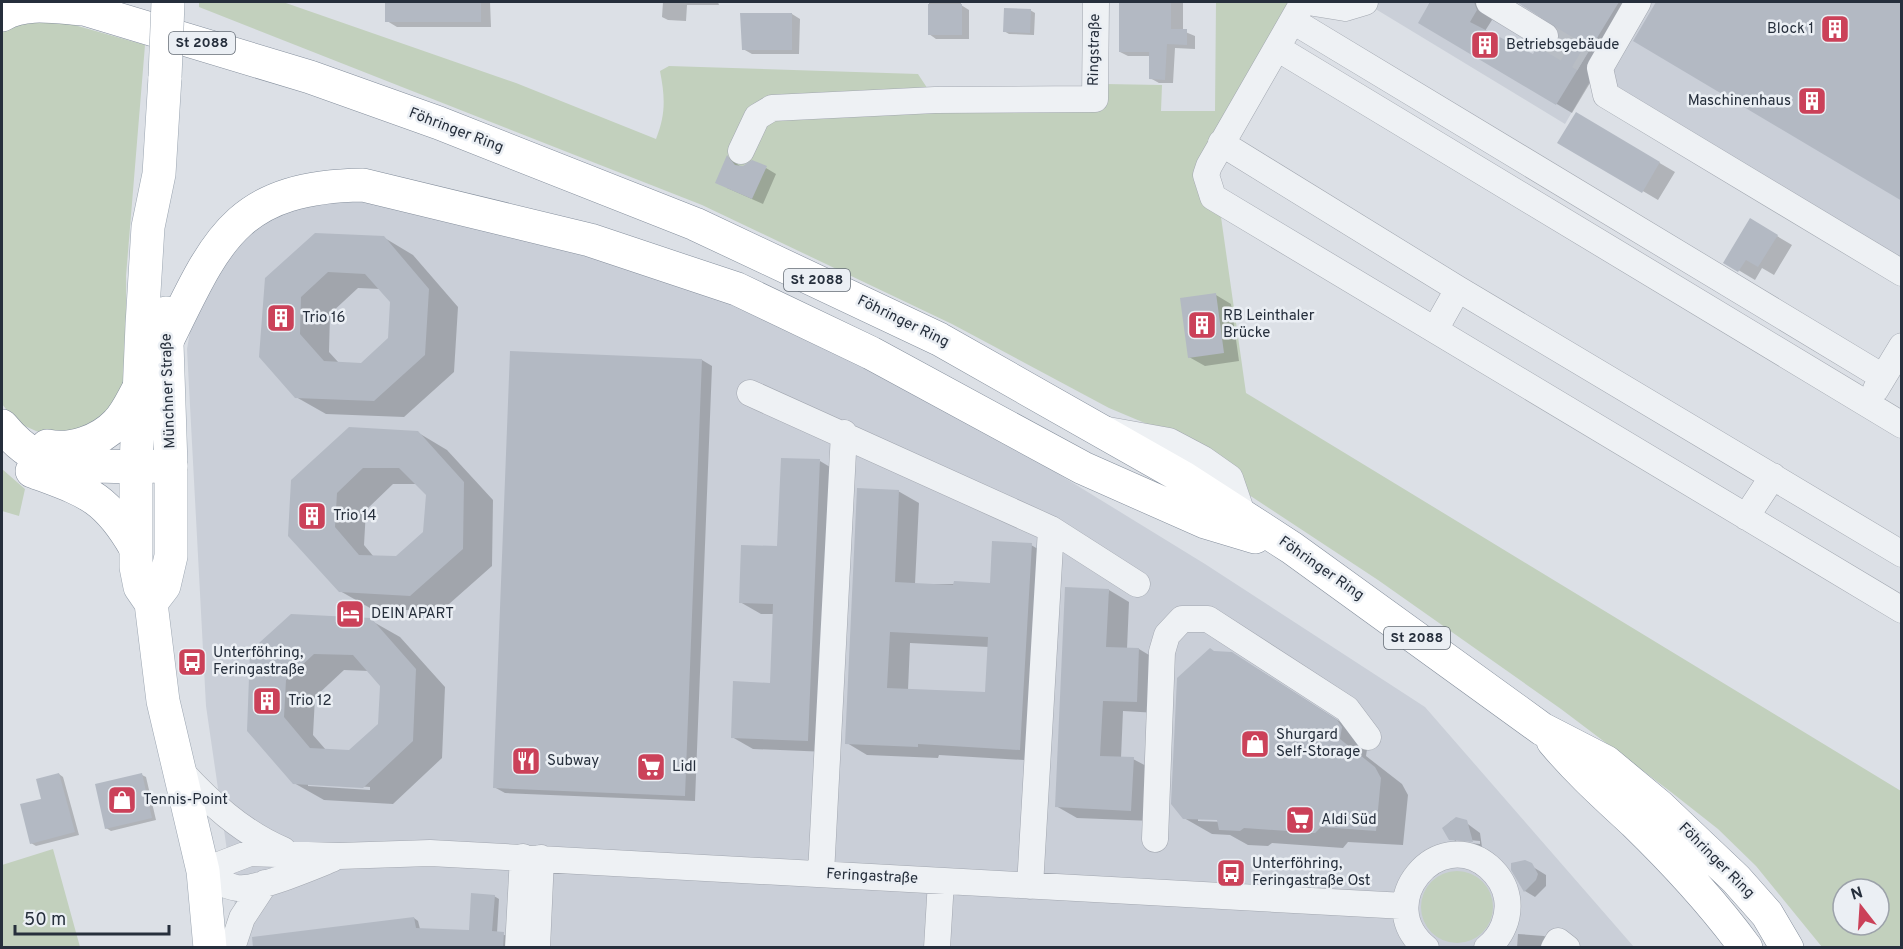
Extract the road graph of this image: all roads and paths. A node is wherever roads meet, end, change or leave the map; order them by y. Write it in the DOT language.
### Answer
graph roads {
  1 [pos="61,2"];
  2 [pos="150,2"];
  3 [pos="168,2"];
  4 [pos="1096,2"];
  5 [pos="1365,2"];
  6 [pos="1489,2"];
  7 [pos="1638,2"];
  8 [pos="93,10"];
  9 [pos="2,15"];
  10 [pos="1293,21"];
  11 [pos="1545,36"];
  12 [pos="1277,48"];
  13 [pos="310,77"];
  14 [pos="1221,143"];
  15 [pos="741,151"];
  16 [pos="159,174"];
  17 [pos="1902,273"];
  18 [pos="1458,289"];
  19 [pos="1435,330"];
  20 [pos="167,341"];
  21 [pos="1902,346"];
  22 [pos="1883,376"];
  23 [pos="140,386"];
  24 [pos="750,393"];
  25 [pos="1866,404"];
  26 [pos="1902,425"];
  27 [pos="844,433"];
  28 [pos="6,441"];
  29 [pos="136,466"];
  30 [pos="171,466"];
  31 [pos="1773,476"];
  32 [pos="1746,517"];
  33 [pos="1051,529"];
  34 [pos="135,547"];
  35 [pos="1292,548"];
  36 [pos="1902,554"];
  37 [pos="1137,584"];
  38 [pos="151,603"];
  39 [pos="1902,610"];
  40 [pos="1542,729"];
  41 [pos="1368,737"];
  42 [pos="177,767"];
  43 [pos="1155,839"];
  44 [pos="291,854"];
  45 [pos="339,856"];
  46 [pos="532,858"];
  47 [pos="203,871"];
  48 [pos="821,874"];
  49 [pos="941,881"];
  50 [pos="265,883"];
  51 [pos="1030,886"];
  52 [pos="1405,906"];
  53 [pos="1767,914"];
  54 [pos="210,948"];
  55 [pos="232,948"];
  56 [pos="518,948"];
  57 [pos="537,948"];
  58 [pos="937,948"];
  59 [pos="1426,948"];
  60 [pos="1487,948"];
  61 [pos="1554,948"];
  62 [pos="1567,948"];
  63 [pos="1746,948"];
  64 [pos="1787,948"];
  65 [pos="1806,948"];
  1 -- 8 [label="main road, Föhringer Ring / St 2088"];
  2 -- 13 [label="main road"];
  3 -- 16 [label="main road, Münchner Straße, bridge"];
  4 -- 15 [label="street, Ringstraße"];
  5 -- 10 [label="street"];
  6 -- 11 [label="street"];
  7 -- 17 [label="street"];
  8 -- 9 [label="main road"];
  8 -- 13 [label="main road, Föhringer Ring / St 2088"];
  10 -- 12 [label="street"];
  10 -- 22 [label="street"];
  12 -- 14 [label="street"];
  12 -- 25 [label="street"];
  13 -- 35 [label="main road, Föhringer Ring / St 2088"];
  14 -- 18 [label="street"];
  14 -- 19 [label="street"];
  16 -- 20 [label="main road, Münchner Straße"];
  16 -- 23 [label="main road, Münchner Straße"];
  18 -- 19 [label="street"];
  18 -- 31 [label="street"];
  19 -- 32 [label="street"];
  20 -- 30 [label="main road, Münchner Straße"];
  20 -- 35 [label="main road"];
  21 -- 22 [label="street"];
  22 -- 25 [label="street"];
  23 -- 28 [label="main road"];
  23 -- 29 [label="main road, Münchner Straße"];
  24 -- 27 [label="street"];
  25 -- 26 [label="street"];
  27 -- 33 [label="street"];
  27 -- 48 [label="street"];
  28 -- 29 [label="main road"];
  28 -- 34 [label="main road"];
  29 -- 30 [label="main road"];
  29 -- 34 [label="main road, Münchner Straße"];
  30 -- 38 [label="main road, Münchner Straße"];
  31 -- 32 [label="street"];
  31 -- 36 [label="street"];
  32 -- 39 [label="street"];
  33 -- 37 [label="street"];
  33 -- 51 [label="street"];
  34 -- 38 [label="main road, Münchner Straße"];
  35 -- 40 [label="main road, Föhringer Ring / St 2088"];
  38 -- 42 [label="main road, Münchner Straße"];
  40 -- 53 [label="main road, Föhringer Ring / St 2088"];
  40 -- 63 [label="main road, Föhringer Ring / St 2088"];
  41 -- 43 [label="street"];
  42 -- 44 [label="street, Feringastraße"];
  42 -- 47 [label="main road, Münchner Straße"];
  44 -- 45 [label="street, Feringastraße"];
  44 -- 47 [label="street, Feringastraße"];
  45 -- 46 [label="street, Feringastraße"];
  45 -- 50 [label="street, Feringastraße"];
  46 -- 48 [label="street, Feringastraße"];
  46 -- 56 [label="street"];
  46 -- 57 [label="street"];
  47 -- 50 [label="street, Feringastraße"];
  47 -- 54 [label="main road, Münchner Straße"];
  48 -- 49 [label="street, Feringastraße"];
  49 -- 51 [label="street, Feringastraße"];
  49 -- 58 [label="street"];
  50 -- 55 [label="street"];
  51 -- 52 [label="street, Feringastraße"];
  52 -- 59 [label="street"];
  52 -- 60 [label="street"];
  53 -- 64 [label="main road, Föhringer Ring / St 2088"];
  53 -- 65 [label="main road"];
  61 -- 62 [label="street"];
}
